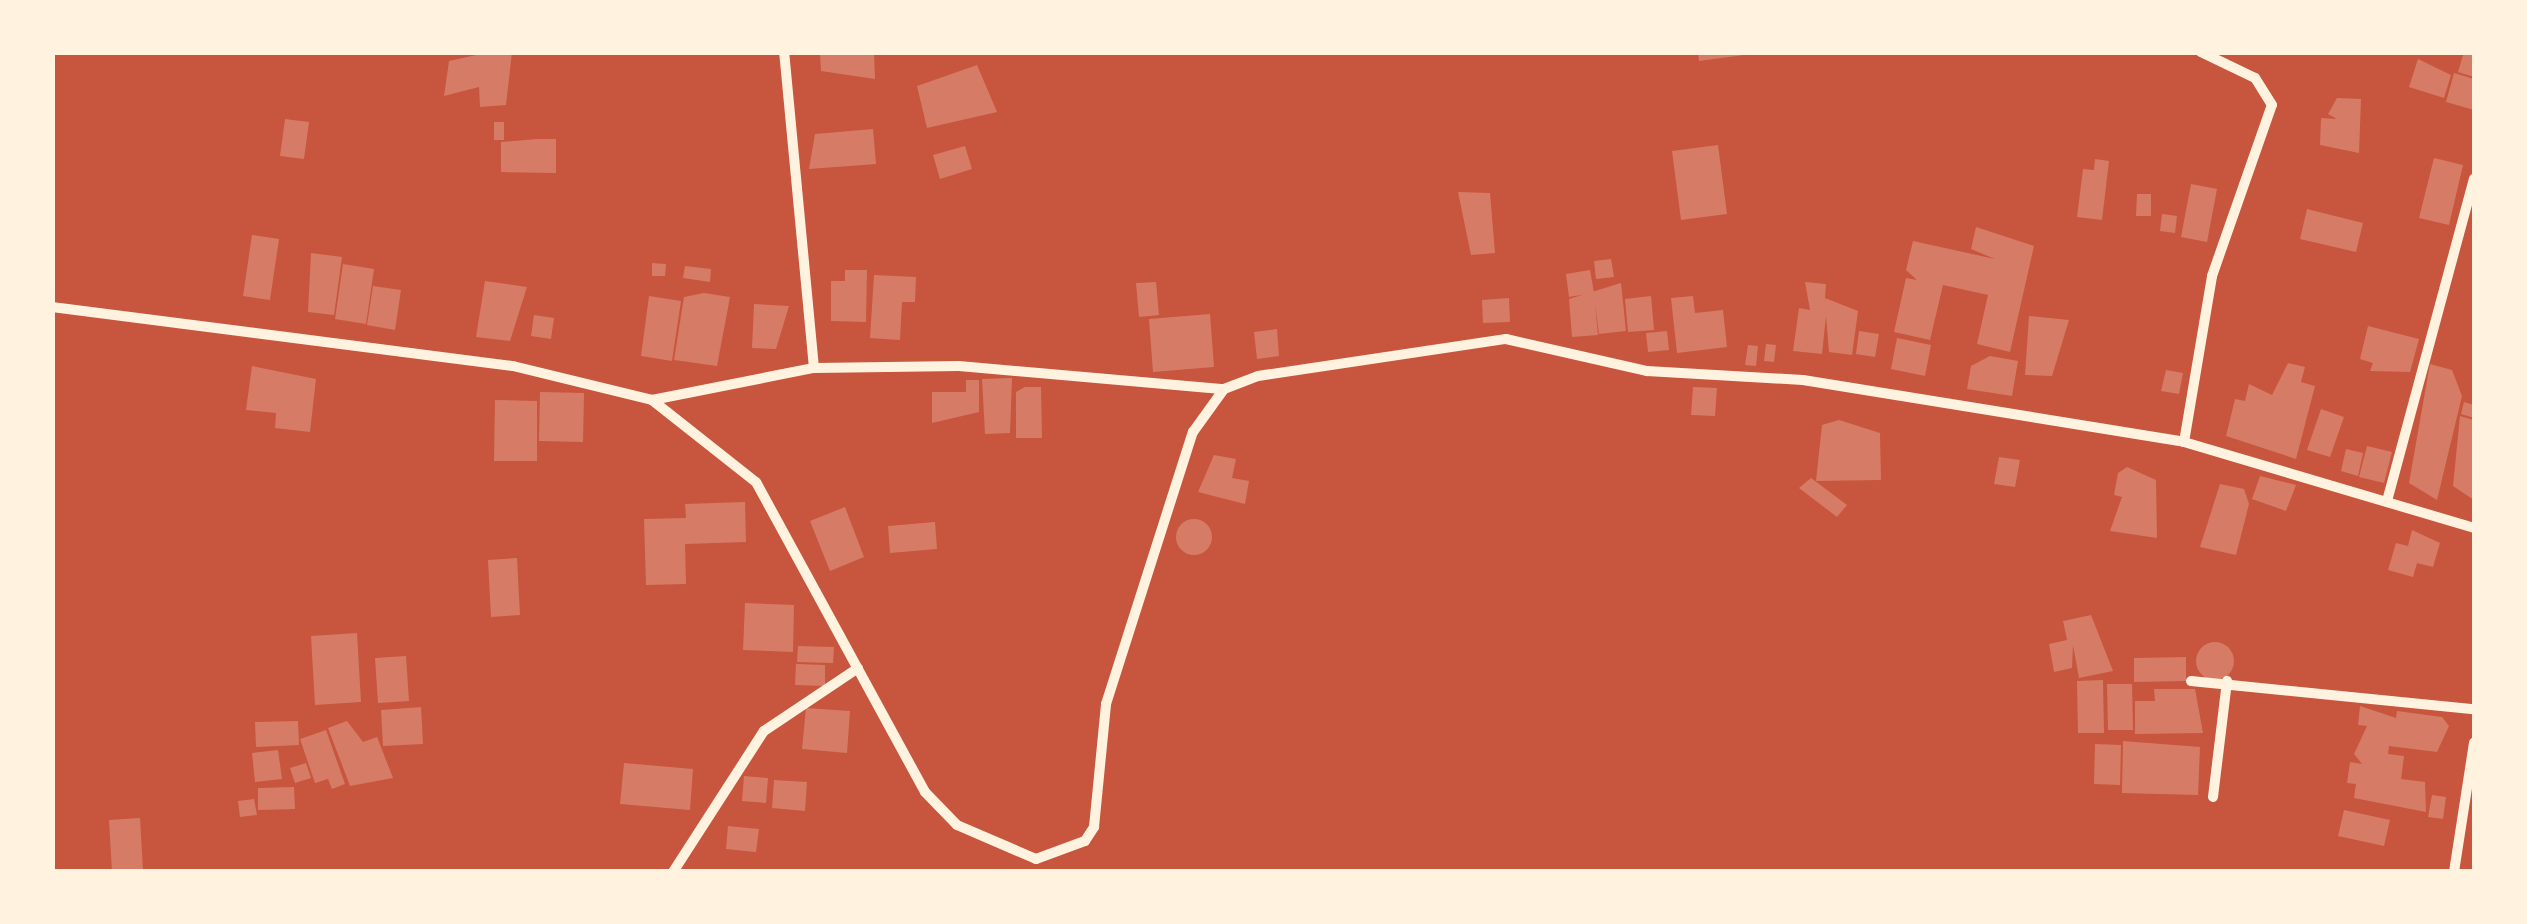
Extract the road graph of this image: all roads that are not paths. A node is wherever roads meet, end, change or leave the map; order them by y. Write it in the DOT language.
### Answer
graph roads {
  1 [pos="784,52"];
  2 [pos="2201,52"];
  3 [pos="2474,179"];
  4 [pos="52,307"];
  5 [pos="814,368"];
  6 [pos="1224,390"];
  7 [pos="652,400"];
  8 [pos="2184,442"];
  9 [pos="2387,501"];
  10 [pos="2474,528"];
  11 [pos="858,668"];
  12 [pos="2191,681"];
  13 [pos="2228,682"];
  14 [pos="2474,708"];
  15 [pos="2474,744"];
  16 [pos="2214,797"];
  17 [pos="1035,865"];
  18 [pos="673,872"];
  19 [pos="2454,872"];
  1 -- 5 [label="street"];
  2 -- 8 [label="street"];
  3 -- 9 [label="street"];
  4 -- 7 [label="street"];
  5 -- 6 [label="street"];
  5 -- 7 [label="street"];
  6 -- 8 [label="street"];
  6 -- 17 [label="street"];
  7 -- 11 [label="street"];
  8 -- 9 [label="street"];
  9 -- 10 [label="street"];
  11 -- 17 [label="street"];
  11 -- 18 [label="street"];
  12 -- 13 [label="street"];
  13 -- 14 [label="street"];
  13 -- 16 [label="street"];
  15 -- 19 [label="street"];
}
